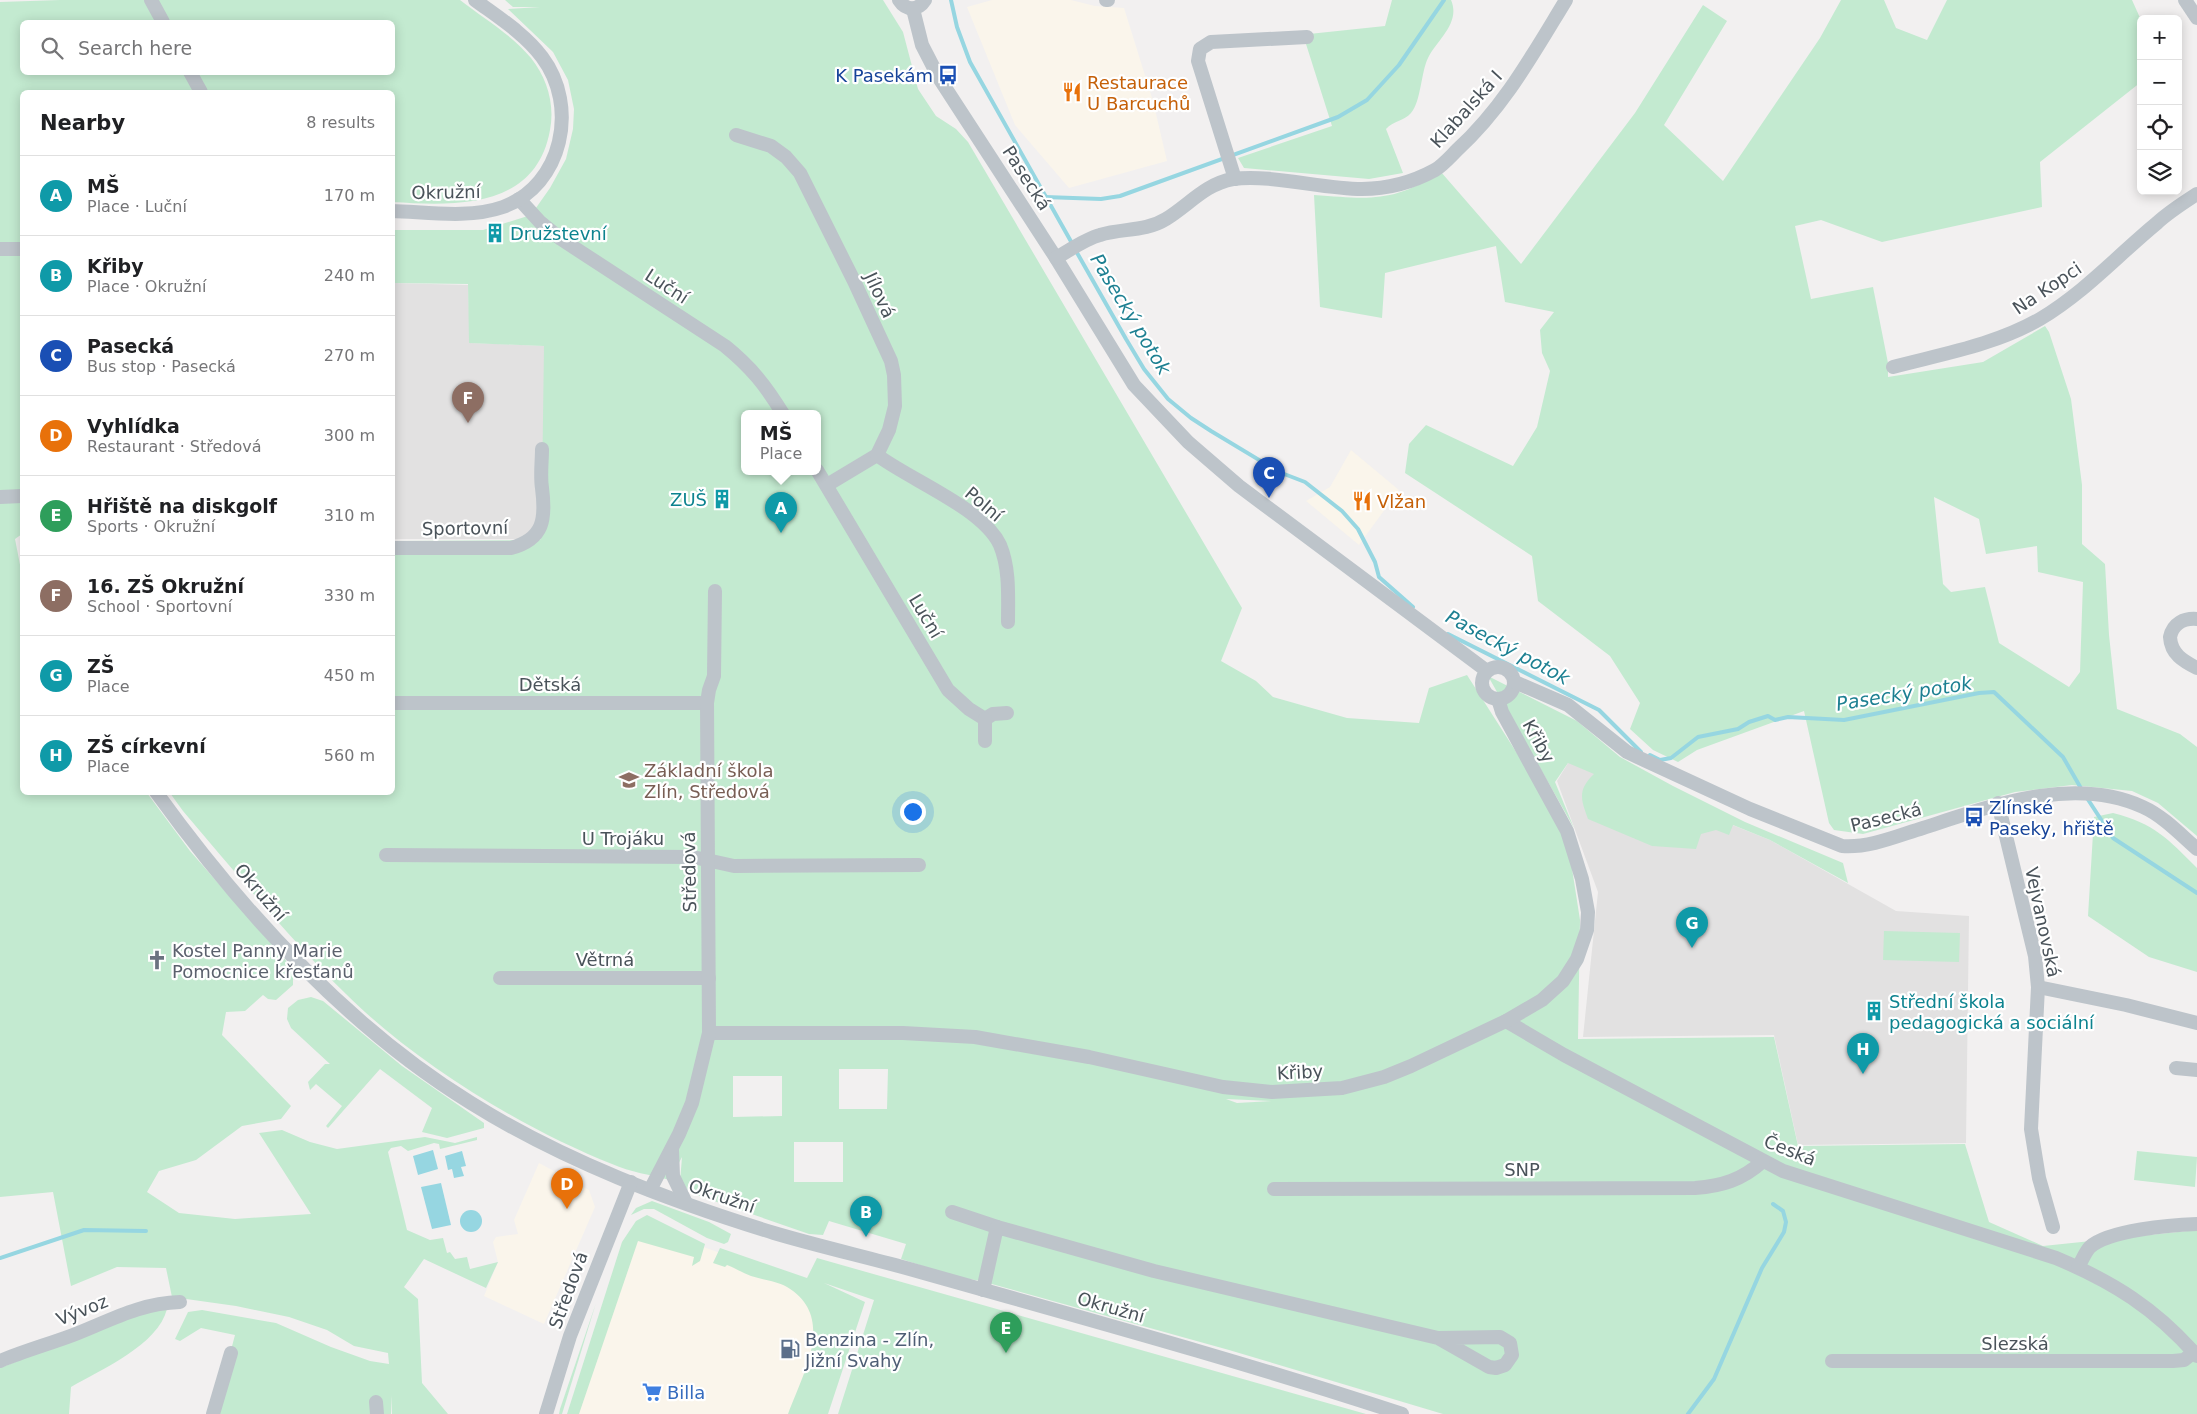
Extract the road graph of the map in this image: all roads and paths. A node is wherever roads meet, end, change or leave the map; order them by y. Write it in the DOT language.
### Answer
graph roads {
  1 [pos="151,0"];
  2 [pos="475,0"];
  3 [pos="899,0"];
  4 [pos="925,0"];
  5 [pos="1566,0"];
  6 [pos="2185,0"];
  7 [pos="913,9"];
  8 [pos="2197,18"];
  9 [pos="162,20"];
  10 [pos="1307,37"];
  11 [pos="192,75"];
  12 [pos="200,90"];
  13 [pos="736,135"];
  14 [pos="1235,179"];
  15 [pos="2197,194"];
  16 [pos="519,199"];
  17 [pos="395,211"];
  18 [pos="0,249"];
  19 [pos="20,249"];
  20 [pos="1061,255"];
  21 [pos="1892,368"];
  22 [pos="781,410"];
  23 [pos="542,449"];
  24 [pos="877,454"];
  25 [pos="820,475"];
  26 [pos="827,485"];
  27 [pos="20,496"];
  28 [pos="0,497"];
  29 [pos="395,548"];
  30 [pos="715,591"];
  31 [pos="2197,619"];
  32 [pos="1008,622"];
  33 [pos="2197,668"];
  34 [pos="1487,671"];
  35 [pos="1514,682"];
  36 [pos="1498,699"];
  37 [pos="395,703"];
  38 [pos="707,703"];
  39 [pos="1008,713"];
  40 [pos="985,719"];
  41 [pos="985,741"];
  42 [pos="158,795"];
  43 [pos="1998,803"];
  44 [pos="2197,849"];
  45 [pos="386,855"];
  46 [pos="706,859"];
  47 [pos="919,865"];
  48 [pos="500,978"];
  49 [pos="709,978"];
  50 [pos="2038,987"];
  51 [pos="1506,1022"];
  52 [pos="2197,1023"];
  53 [pos="710,1033"];
  54 [pos="2176,1068"];
  55 [pos="2197,1070"];
  56 [pos="672,1148"];
  57 [pos="1763,1161"];
  58 [pos="631,1182"];
  59 [pos="1274,1189"];
  60 [pos="650,1190"];
  61 [pos="686,1204"];
  62 [pos="952,1212"];
  63 [pos="2197,1224"];
  64 [pos="997,1227"];
  65 [pos="2053,1227"];
  66 [pos="2078,1268"];
  67 [pos="983,1290"];
  68 [pos="180,1302"];
  69 [pos="1438,1338"];
  70 [pos="231,1353"];
  71 [pos="2196,1354"];
  72 [pos="0,1361"];
  73 [pos="1832,1361"];
  74 [pos="213,1414"];
  75 [pos="546,1414"];
  76 [pos="1402,1414"];
  1 -- 9 [label="street"];
  2 -- 16 [label="street, Okružní"];
  3 -- 7 [label="street"];
  4 -- 7 [label="street"];
  5 -- 14 [label="street, Klabalská I"];
  6 -- 8 [label="street"];
  7 -- 20 [label="street, Pasecká"];
  10 -- 14 [label="street"];
  11 -- 12 [label="street"];
  13 -- 24 [label="street, Jílová"];
  14 -- 20 [label="street, Klabalská I"];
  15 -- 21 [label="street, Na Kopci"];
  16 -- 17 [label="street, Okružní"];
  16 -- 22 [label="street, Luční"];
  18 -- 19 [label="street"];
  20 -- 34 [label="street, Pasecká"];
  23 -- 29 [label="street, Sportovní"];
  24 -- 26 [label="street"];
  24 -- 32 [label="street, Polní"];
  25 -- 26 [label="street, Luční"];
  26 -- 40 [label="street, Luční"];
  27 -- 28 [label="street"];
  30 -- 38 [label="street, Středová"];
  31 -- 33 [label="street"];
  34 -- 35 [label="street, Pasecká"];
  34 -- 36 [label="street"];
  35 -- 36 [label="street"];
  35 -- 43 [label="street, Pasecká"];
  36 -- 51 [label="street, Křiby"];
  37 -- 38 [label="street, Dětská"];
  38 -- 46 [label="street, Středová"];
  39 -- 40 [label="street"];
  40 -- 41 [label="street"];
  42 -- 58 [label="street, Okružní"];
  43 -- 44 [label="street, Pasecká"];
  43 -- 50 [label="street, Vejvanovská"];
  45 -- 46 [label="street, U Trojáku"];
  46 -- 47 [label="street, U Trojáku"];
  46 -- 49 [label="street, Středová"];
  48 -- 49 [label="street, Větrná"];
  49 -- 53 [label="street, Středová"];
  50 -- 52 [label="street"];
  50 -- 65 [label="street, Vejvanovská"];
  51 -- 53 [label="street, Křiby"];
  51 -- 57 [label="street, Česká"];
  53 -- 56 [label="street, Středová"];
  54 -- 55 [label="street"];
  56 -- 60 [label="street, Středová"];
  56 -- 61 [label="street, Středová"];
  57 -- 59 [label="street, SNP"];
  57 -- 66 [label="street, Česká"];
  58 -- 60 [label="street, Okružní"];
  58 -- 75 [label="street, Středová"];
  60 -- 61 [label="street, Okružní"];
  61 -- 67 [label="street, Okružní"];
  62 -- 64 [label="street"];
  63 -- 66 [label="street"];
  64 -- 67 [label="street"];
  64 -- 69 [label="street"];
  66 -- 71 [label="street, Česká"];
  67 -- 76 [label="street, Okružní"];
  68 -- 72 [label="street, Vývoz"];
  69 -- 69 [label="street"];
  70 -- 74 [label="street"];
  71 -- 73 [label="street, Slezská"];
}
